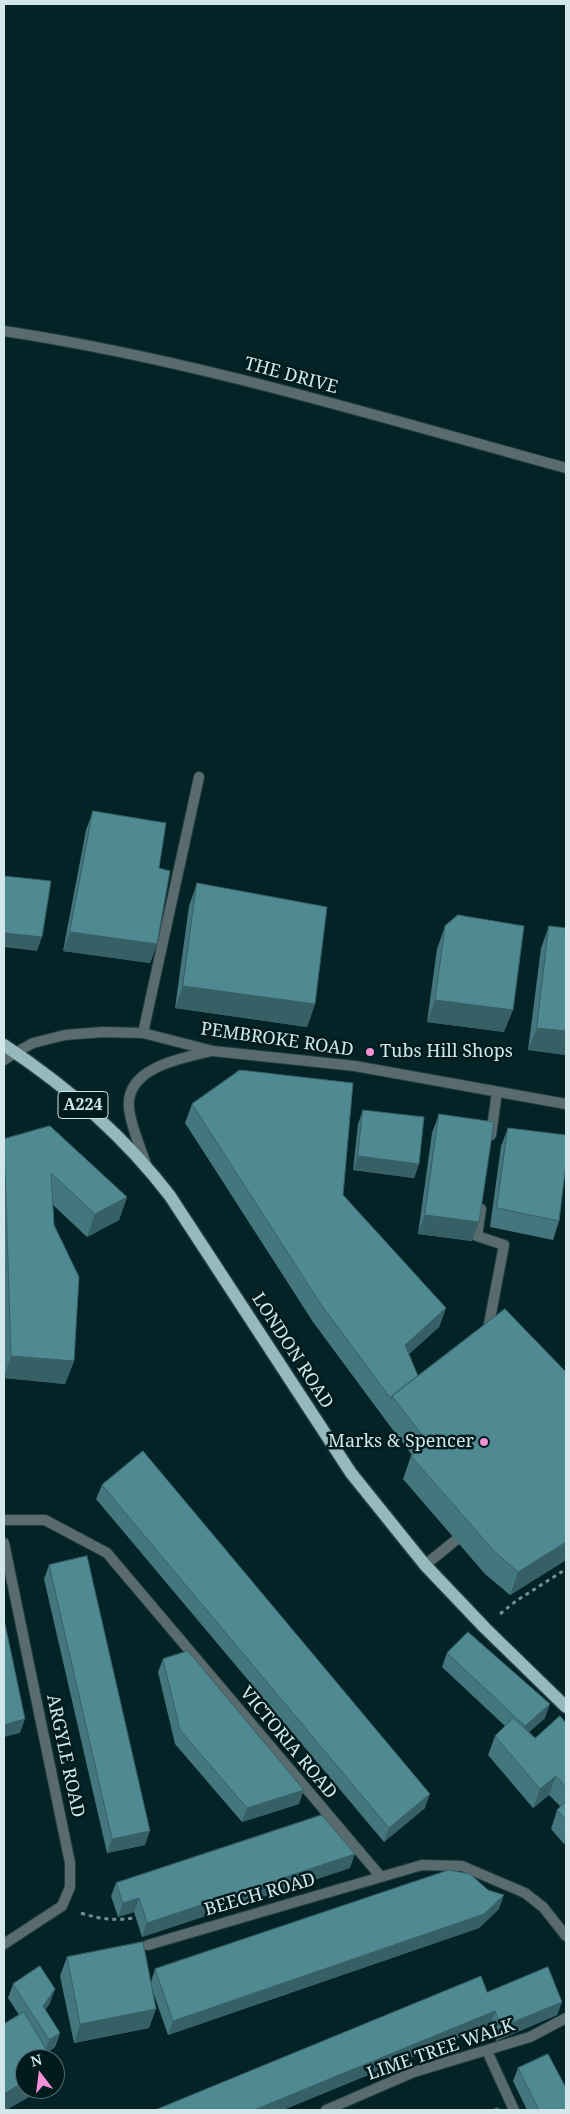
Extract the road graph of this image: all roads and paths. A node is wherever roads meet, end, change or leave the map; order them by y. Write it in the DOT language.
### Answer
graph roads {
  1 [pos="4,331"];
  2 [pos="566,468"];
  3 [pos="199,777"];
  4 [pos="143,1033"];
  5 [pos="4,1045"];
  6 [pos="213,1051"];
  7 [pos="15,1052"];
  8 [pos="4,1060"];
  9 [pos="497,1092"];
  10 [pos="566,1104"];
  11 [pos="489,1149"];
  12 [pos="146,1164"];
  13 [pos="482,1198"];
  14 [pos="489,1324"];
  15 [pos="4,1520"];
  16 [pos="456,1540"];
  17 [pos="4,1543"];
  18 [pos="425,1565"];
  19 [pos="566,1569"];
  20 [pos="516,1601"];
  21 [pos="566,1707"];
  22 [pos="381,1877"];
  23 [pos="100,1919"];
  24 [pos="142,1924"];
  25 [pos="566,1936"];
  26 [pos="4,1944"];
  27 [pos="148,1945"];
  28 [pos="566,2018"];
  29 [pos="487,2051"];
  30 [pos="326,2110"];
  31 [pos="514,2110"];
  1 -- 2 [label="street, THE DRIVE"];
  3 -- 4 [label="street"];
  4 -- 6 [label="street, PEMBROKE ROAD"];
  4 -- 7 [label="street, PEMBROKE ROAD"];
  5 -- 7 [label="main road, LONDON ROAD / A224"];
  6 -- 9 [label="street, PEMBROKE ROAD"];
  6 -- 12 [label="street"];
  7 -- 8 [label="street"];
  7 -- 12 [label="main road, LONDON ROAD / A224"];
  9 -- 10 [label="street, PEMBROKE ROAD"];
  9 -- 11 [label="street"];
  12 -- 18 [label="main road, LONDON ROAD / A224"];
  13 -- 14 [label="street"];
  15 -- 22 [label="street, VICTORIA ROAD"];
  16 -- 18 [label="street"];
  17 -- 26 [label="street, ARGYLE ROAD"];
  18 -- 21 [label="main road, LONDON ROAD / A224"];
  19 -- 20 [label="path"];
  22 -- 25 [label="street"];
  22 -- 27 [label="street, BEECH ROAD"];
  23 -- 24 [label="path"];
  28 -- 29 [label="street, LIME TREE WALK"];
  29 -- 30 [label="street, LIME TREE WALK"];
  29 -- 31 [label="street"];
}
